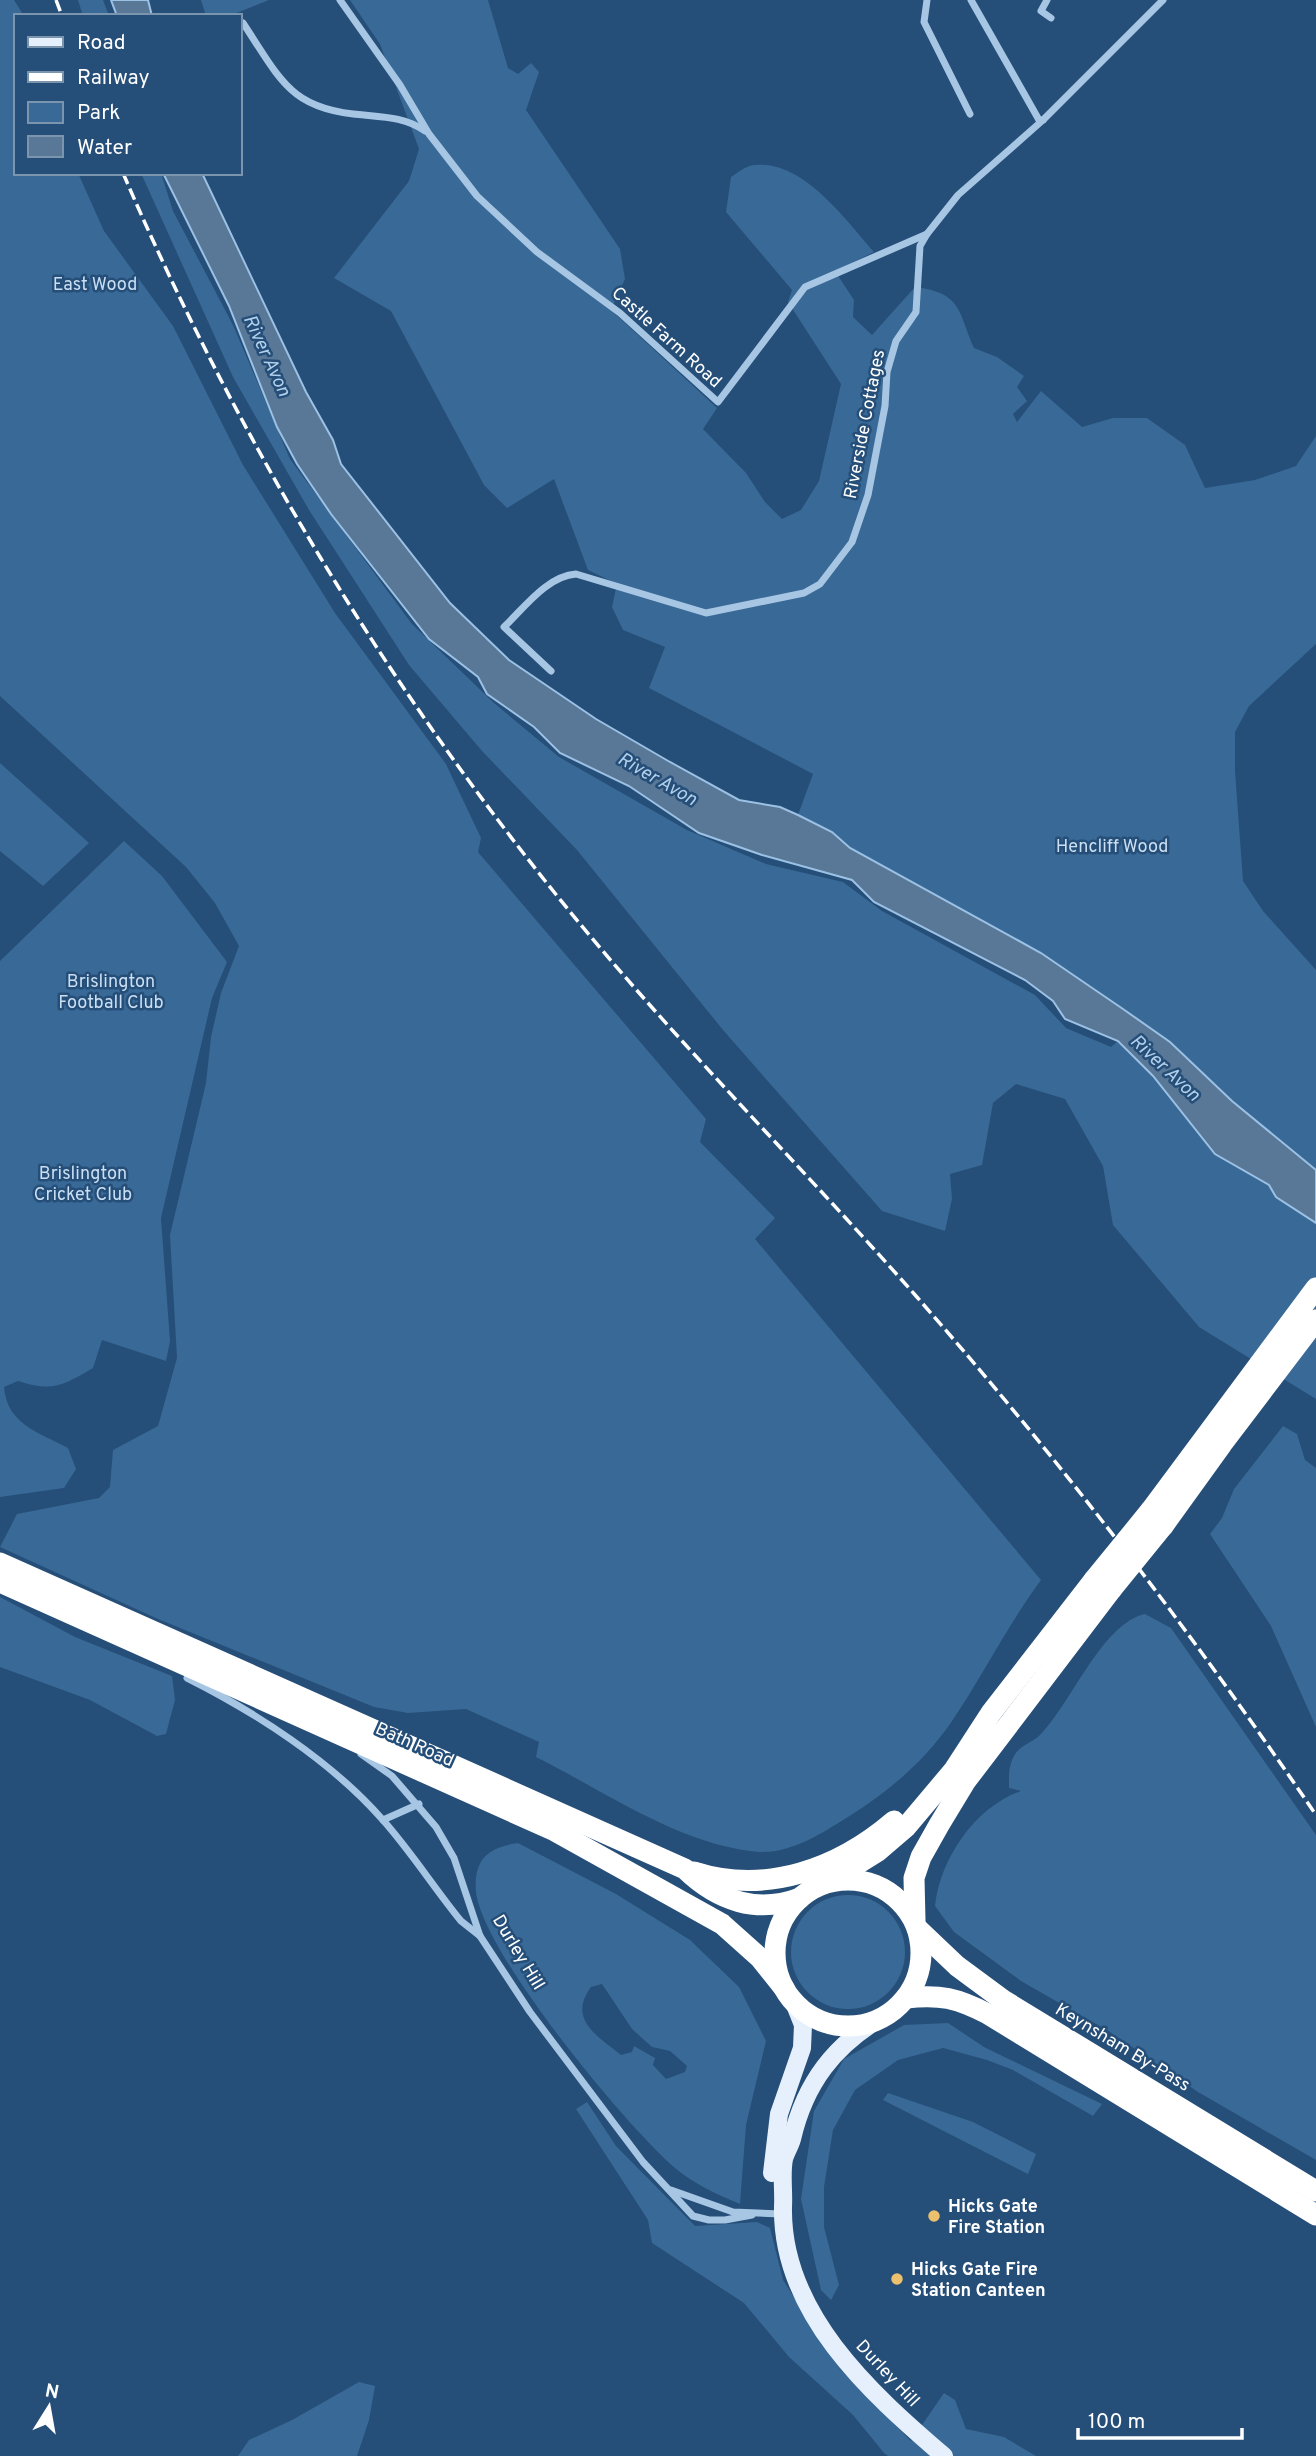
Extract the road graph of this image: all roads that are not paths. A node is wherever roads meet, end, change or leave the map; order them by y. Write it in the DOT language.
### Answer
graph roads {
  1 [pos="340,0"];
  2 [pos="927,0"];
  3 [pos="971,0"];
  4 [pos="1047,0"];
  5 [pos="1163,0"];
  6 [pos="1051,18"];
  7 [pos="243,23"];
  8 [pos="970,114"];
  9 [pos="1043,120"];
  10 [pos="429,134"];
  11 [pos="927,234"];
  12 [pos="551,671"];
  13 [pos="1316,1288"];
  14 [pos="1316,1320"];
  15 [pos="1256,1383"];
  16 [pos="0,1563"];
  17 [pos="0,1582"];
  18 [pos="1102,1585"];
  19 [pos="187,1678"];
  20 [pos="302,1719"];
  21 [pos="984,1726"];
  22 [pos="419,1804"];
  23 [pos="383,1820"];
  24 [pos="685,1869"];
  25 [pos="825,1884"];
  26 [pos="800,1898"];
  27 [pos="916,1925"];
  28 [pos="480,1936"];
  29 [pos="789,1994"];
  30 [pos="905,1998"];
  31 [pos="884,2016"];
  32 [pos="671,2190"];
  33 [pos="1316,2191"];
  34 [pos="781,2214"];
  35 [pos="752,2215"];
  36 [pos="1316,2215"];
  37 [pos="944,2456"];
  1 -- 10 [label="street, Castle Farm Road"];
  2 -- 8 [label="street"];
  3 -- 9 [label="street"];
  4 -- 6 [label="street"];
  5 -- 9 [label="street, Castle Farm Road"];
  7 -- 10 [label="street, Castle Farm Road"];
  9 -- 11 [label="street, Castle Farm Road"];
  10 -- 11 [label="street, Castle Farm Road"];
  11 -- 12 [label="street, Riverside Cottages"];
  13 -- 15 [label="highway"];
  14 -- 15 [label="highway"];
  15 -- 18 [label="highway, bridge"];
  16 -- 24 [label="highway, Bath Road"];
  17 -- 20 [label="highway, Bath Road"];
  18 -- 21 [label="highway"];
  18 -- 27 [label="highway"];
  19 -- 23 [label="street"];
  20 -- 22 [label="street, Durley Hill"];
  20 -- 29 [label="highway, Bath Road"];
  21 -- 24 [label="highway"];
  21 -- 25 [label="highway"];
  22 -- 23 [label="street"];
  22 -- 28 [label="street, Durley Hill"];
  23 -- 28 [label="street"];
  24 -- 26 [label="highway, Bath Road"];
  25 -- 26 [label="highway"];
  25 -- 27 [label="highway"];
  26 -- 29 [label="highway"];
  27 -- 30 [label="highway"];
  27 -- 33 [label="highway, Keynsham By-Pass"];
  28 -- 32 [label="street, Durley Hill"];
  29 -- 31 [label="highway"];
  29 -- 34 [label="main road"];
  30 -- 31 [label="highway"];
  30 -- 36 [label="highway"];
  31 -- 34 [label="main road"];
  32 -- 35 [label="street, Durley Hill"];
  32 -- 35 [label="street, Durley Hill"];
  34 -- 35 [label="street, Durley Hill"];
  34 -- 37 [label="main road, Durley Hill"];
}
